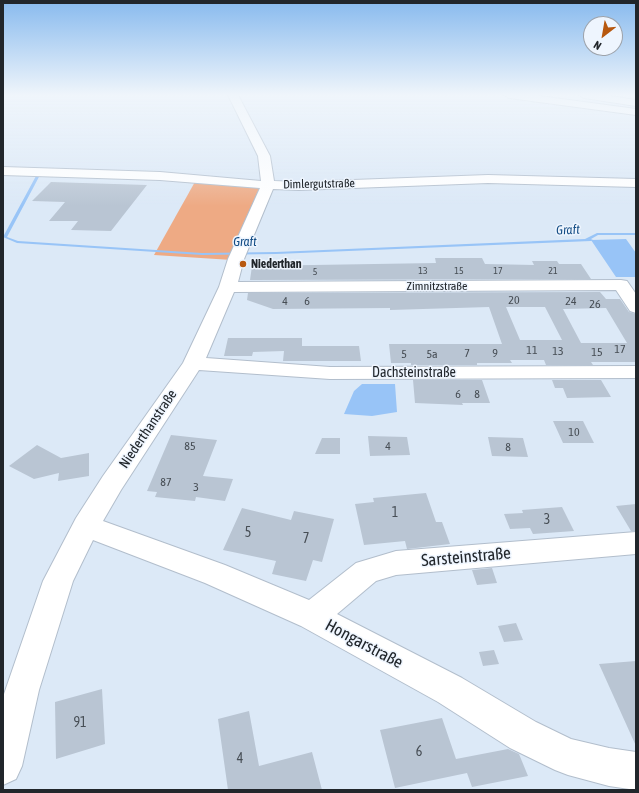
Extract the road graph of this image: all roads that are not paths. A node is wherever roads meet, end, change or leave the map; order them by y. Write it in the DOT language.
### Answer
graph roads {
  1 [pos="252,132"];
  2 [pos="3,171"];
  3 [pos="636,183"];
  4 [pos="267,185"];
  5 [pos="228,287"];
  6 [pos="636,307"];
  7 [pos="193,363"];
  8 [pos="636,372"];
  9 [pos="86,526"];
  10 [pos="636,543"];
  11 [pos="312,616"];
  12 [pos="3,766"];
  13 [pos="636,771"];
  1 -- 4 [label="main road, Niederthanstraße"];
  2 -- 4 [label="main road, Dimlergutstraße"];
  3 -- 4 [label="main road, Dimlergutstraße"];
  4 -- 5 [label="main road, Niederthanstraße"];
  5 -- 6 [label="main road, Zimnitzstraße"];
  5 -- 7 [label="main road, Niederthanstraße"];
  7 -- 8 [label="main road, Dachsteinstraße"];
  7 -- 9 [label="main road, Niederthanstraße"];
  9 -- 11 [label="main road, Hongarstraße"];
  9 -- 12 [label="main road, Niederthanstraße"];
  10 -- 11 [label="main road, Sarsteinstraße"];
  11 -- 13 [label="main road, Hongarstraße"];
}
